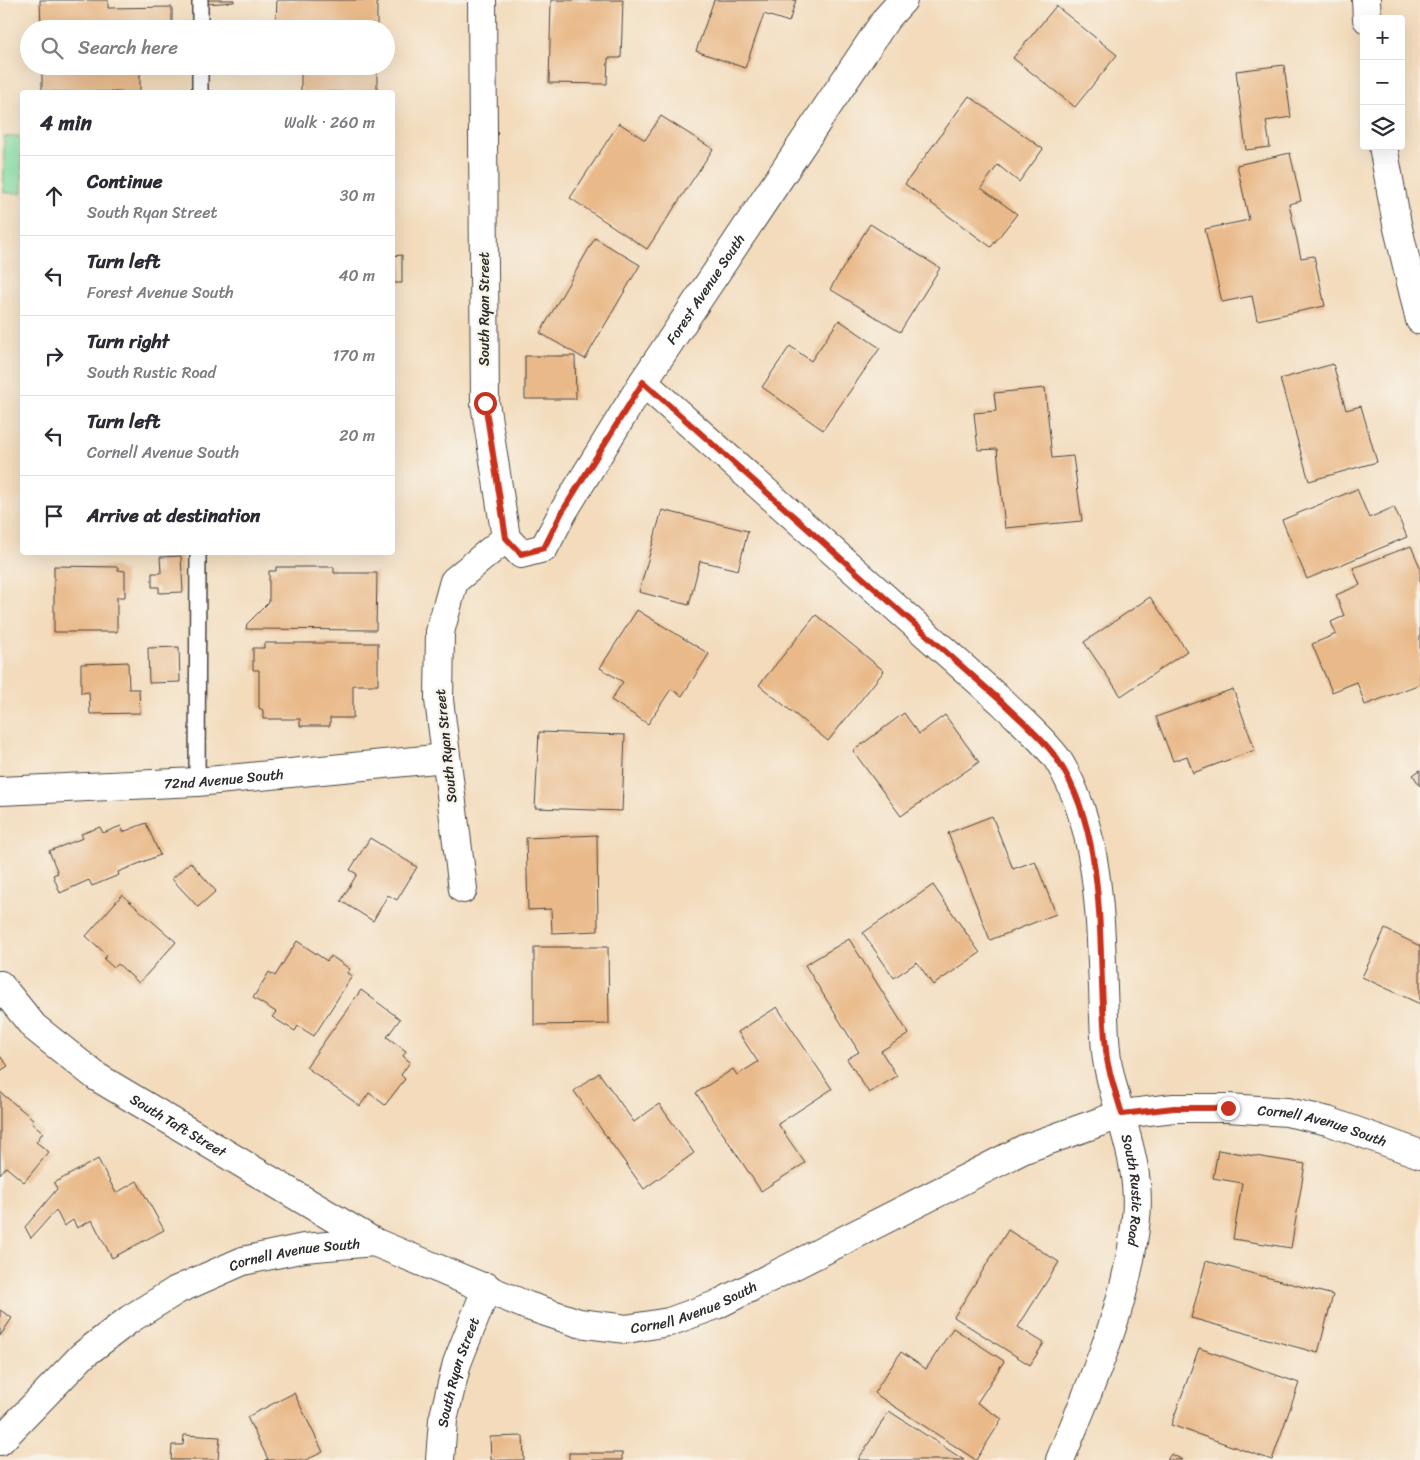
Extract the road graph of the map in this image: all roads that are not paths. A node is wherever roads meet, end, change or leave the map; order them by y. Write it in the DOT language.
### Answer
graph roads {
  1 [pos="200,0"];
  2 [pos="482,0"];
  3 [pos="903,0"];
  4 [pos="1366,0"];
  5 [pos="1367,15"];
  6 [pos="200,20"];
  7 [pos="200,75"];
  8 [pos="200,90"];
  9 [pos="1384,150"];
  10 [pos="1420,320"];
  11 [pos="643,382"];
  12 [pos="506,538"];
  13 [pos="198,555"];
  14 [pos="446,758"];
  15 [pos="197,782"];
  16 [pos="0,791"];
  17 [pos="463,889"];
  18 [pos="0,985"];
  19 [pos="1122,1114"];
  20 [pos="1420,1154"];
  21 [pos="374,1242"];
  22 [pos="487,1288"];
  23 [pos="0,1441"];
  24 [pos="440,1460"];
  25 [pos="1060,1460"];
  1 -- 6 [label="lane"];
  2 -- 12 [label="street, South Ryan Street"];
  3 -- 11 [label="street, Forest Avenue South"];
  4 -- 5 [label="street"];
  7 -- 8 [label="lane"];
  9 -- 10 [label="street"];
  11 -- 12 [label="street, Forest Avenue South"];
  11 -- 19 [label="street, South Rustic Road"];
  12 -- 14 [label="street, South Ryan Street"];
  13 -- 15 [label="lane"];
  14 -- 15 [label="street, 72nd Avenue South"];
  14 -- 17 [label="street, South Ryan Street"];
  15 -- 16 [label="street, 72nd Avenue South"];
  18 -- 21 [label="street, South Taft Street"];
  19 -- 20 [label="street, Cornell Avenue South"];
  19 -- 22 [label="street, Cornell Avenue South"];
  19 -- 25 [label="street, South Rustic Road"];
  21 -- 22 [label="street, Cornell Avenue South"];
  21 -- 23 [label="street, Cornell Avenue South"];
  22 -- 24 [label="street, South Ryan Street"];
}
